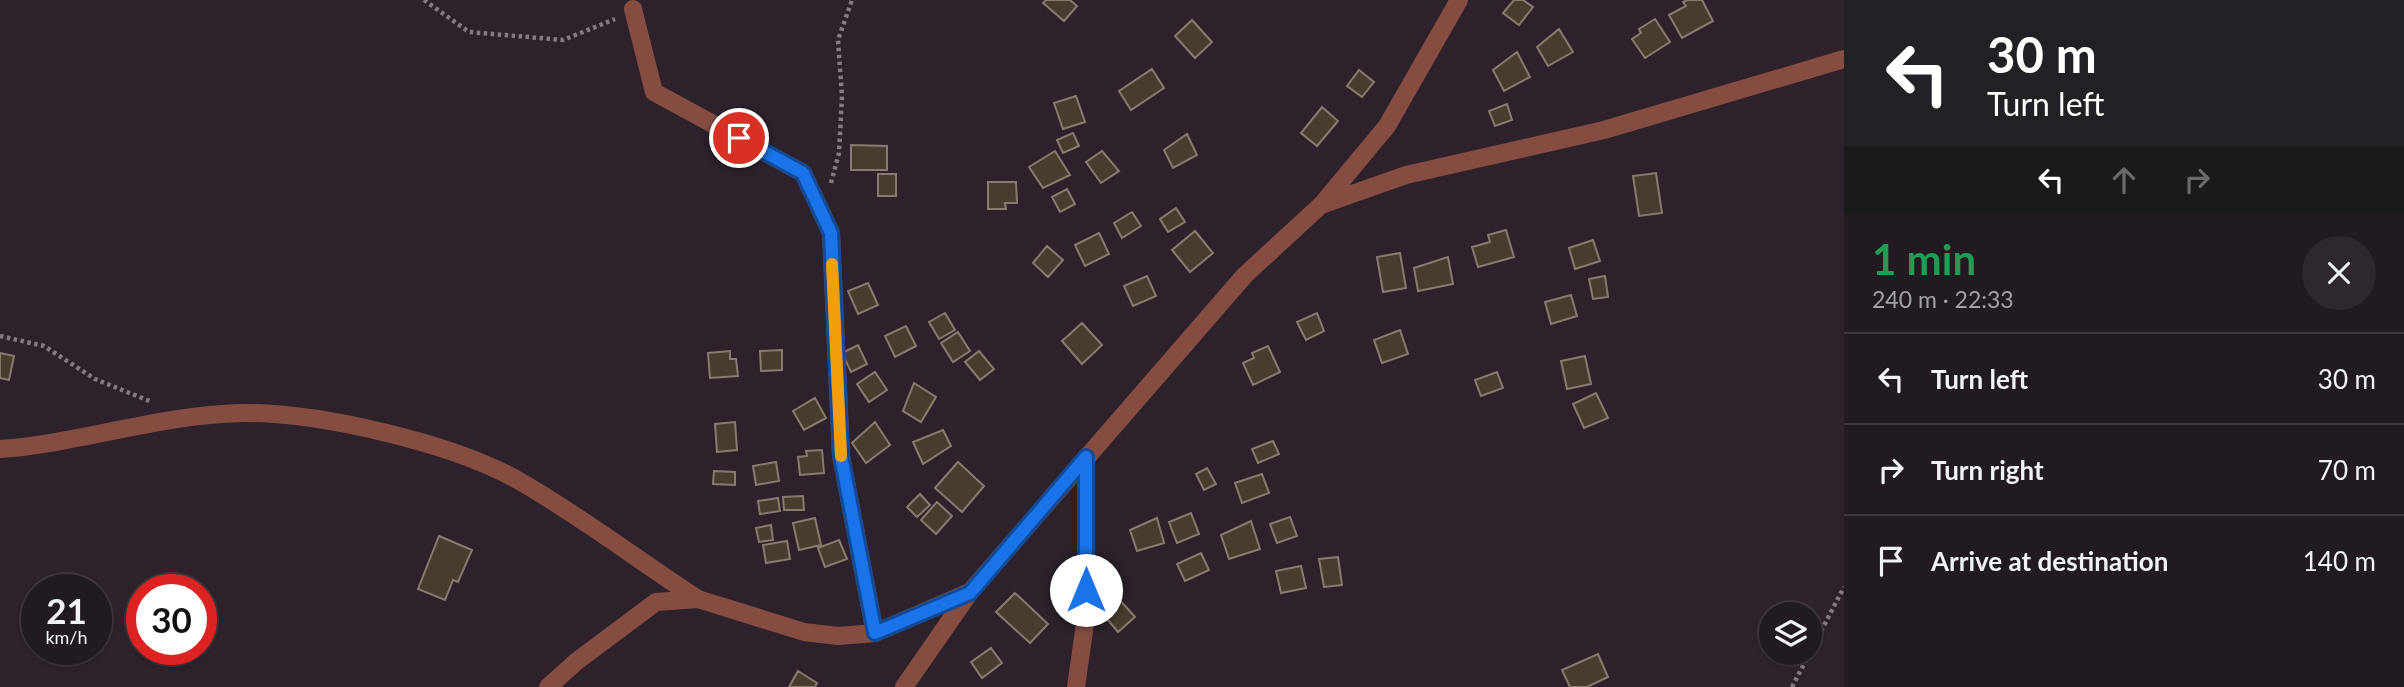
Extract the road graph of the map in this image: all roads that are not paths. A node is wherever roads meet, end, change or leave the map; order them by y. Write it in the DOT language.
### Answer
graph roads {
  1 [pos="1459,0"];
  2 [pos="633,9"];
  3 [pos="1844,59"];
  4 [pos="1321,205"];
  5 [pos="0,449"];
  6 [pos="1086,457"];
  7 [pos="970,593"];
  8 [pos="698,599"];
  9 [pos="875,633"];
  10 [pos="548,687"];
  11 [pos="904,687"];
  12 [pos="1076,687"];
  1 -- 4 [label="street"];
  2 -- 9 [label="street"];
  3 -- 4 [label="street"];
  4 -- 6 [label="street"];
  5 -- 8 [label="street"];
  6 -- 7 [label="street"];
  6 -- 12 [label="street"];
  7 -- 9 [label="street"];
  7 -- 11 [label="street"];
  8 -- 9 [label="street"];
  8 -- 10 [label="street"];
}
